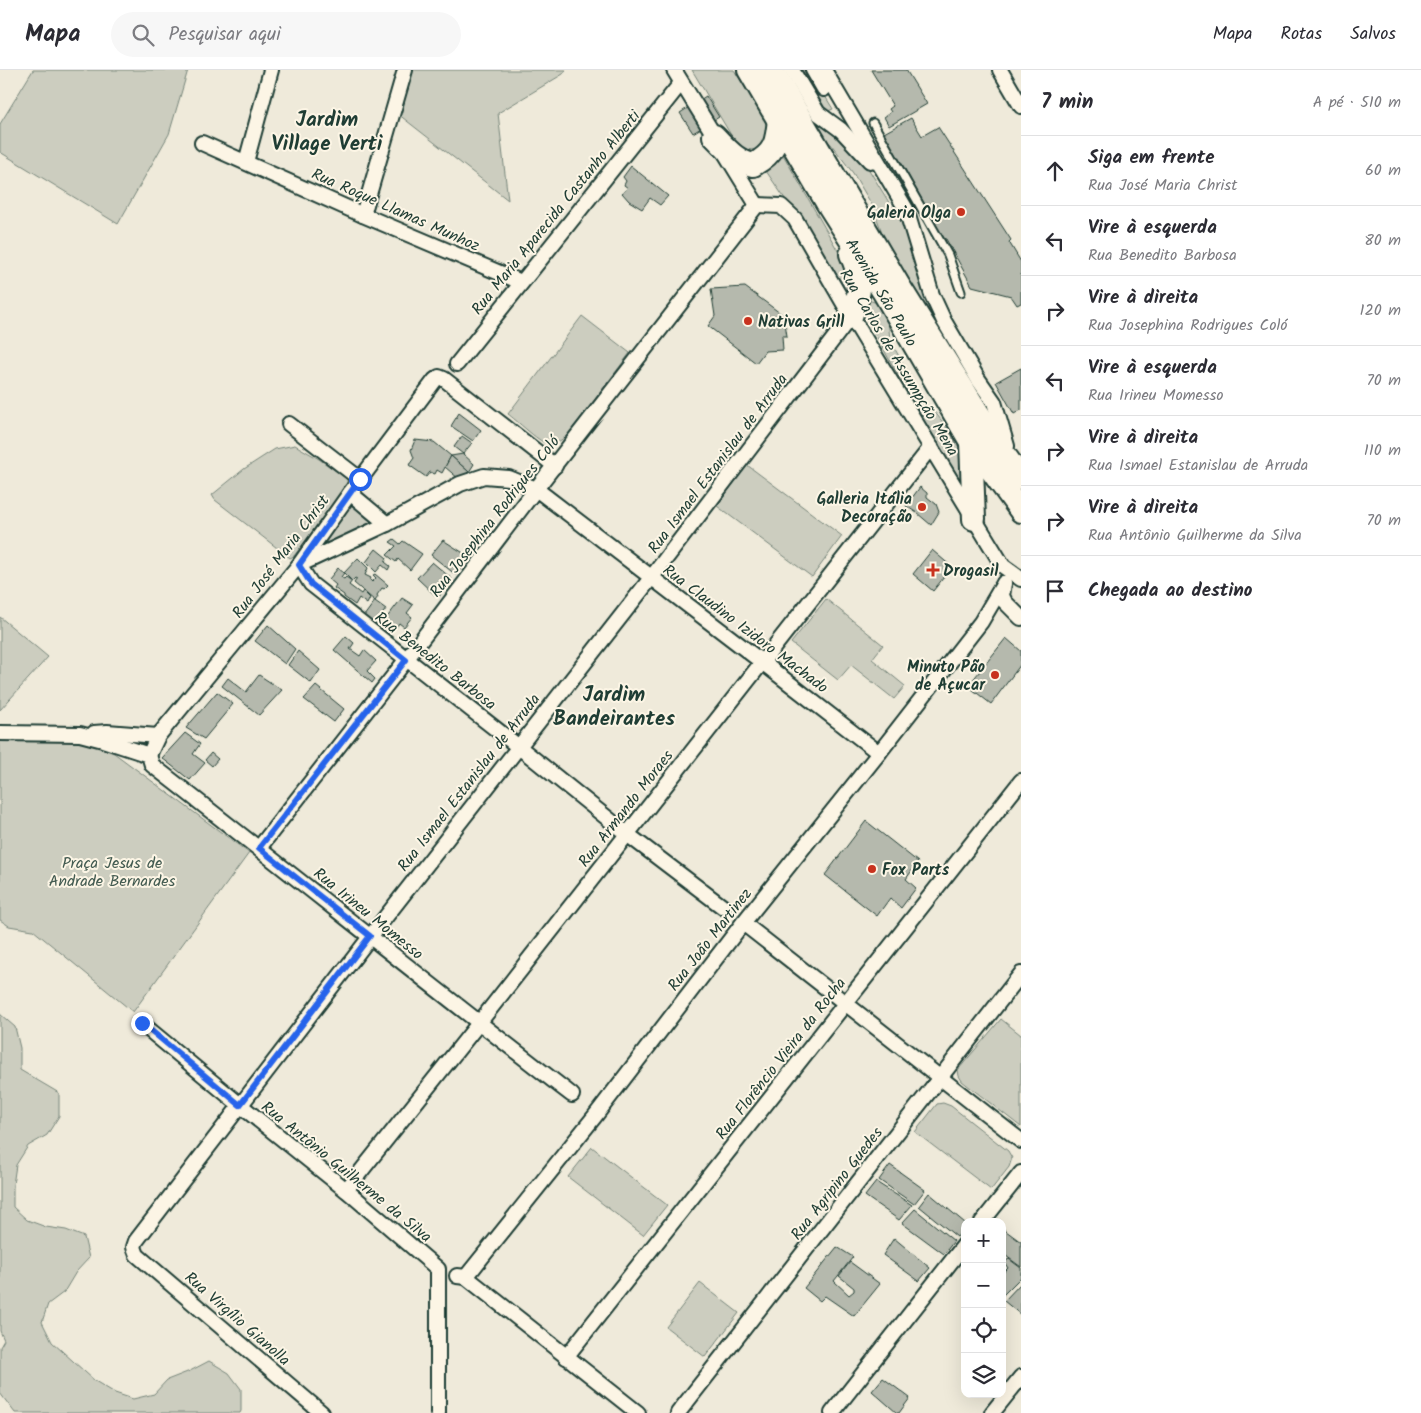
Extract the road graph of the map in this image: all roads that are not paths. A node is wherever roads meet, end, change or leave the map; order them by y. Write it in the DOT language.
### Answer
graph roads {
  1 [pos="271,70"];
  2 [pos="405,70"];
  3 [pos="674,70"];
  4 [pos="749,70"];
  5 [pos="772,70"];
  6 [pos="792,70"];
  7 [pos="813,70"];
  8 [pos="824,70"];
  9 [pos="1000,70"];
  10 [pos="681,83"];
  11 [pos="1021,106"];
  12 [pos="779,118"];
  13 [pos="873,123"];
  14 [pos="859,130"];
  15 [pos="714,136"];
  16 [pos="202,143"];
  17 [pos="246,162"];
  18 [pos="826,201"];
  19 [pos="757,205"];
  20 [pos="906,210"];
  21 [pos="363,214"];
  22 [pos="521,282"];
  23 [pos="961,292"];
  24 [pos="851,316"];
  25 [pos="457,364"];
  26 [pos="288,424"];
  27 [pos="971,442"];
  28 [pos="931,447"];
  29 [pos="555,466"];
  30 [pos="1021,470"];
  31 [pos="1021,478"];
  32 [pos="360,479"];
  33 [pos="536,489"];
  34 [pos="350,493"];
  35 [pos="1021,511"];
  36 [pos="974,519"];
  37 [pos="387,524"];
  38 [pos="299,565"];
  39 [pos="1003,566"];
  40 [pos="651,578"];
  41 [pos="1021,579"];
  42 [pos="1012,603"];
  43 [pos="981,622"];
  44 [pos="406,660"];
  45 [pos="762,662"];
  46 [pos="0,733"];
  47 [pos="80,734"];
  48 [pos="158,736"];
  49 [pos="518,746"];
  50 [pos="879,753"];
  51 [pos="148,755"];
  52 [pos="1021,781"];
  53 [pos="628,834"];
  54 [pos="259,848"];
  55 [pos="723,907"];
  56 [pos="743,923"];
  57 [pos="370,936"];
  58 [pos="1021,974"];
  59 [pos="846,1003"];
  60 [pos="142,1023"];
  61 [pos="479,1024"];
  62 [pos="940,1077"];
  63 [pos="572,1095"];
  64 [pos="240,1105"];
  65 [pos="1021,1141"];
  66 [pos="1021,1173"];
  67 [pos="346,1190"];
  68 [pos="985,1218"];
  69 [pos="134,1248"];
  70 [pos="961,1249"];
  71 [pos="566,1356"];
  72 [pos="1021,1377"];
  73 [pos="322,1413"];
  74 [pos="438,1413"];
  75 [pos="638,1413"];
  76 [pos="678,1413"];
  77 [pos="832,1413"];
  78 [pos="992,1413"];
  1 -- 17 [label="street"];
  2 -- 21 [label="street"];
  3 -- 10 [label="street"];
  4 -- 12 [label="main road, Avenida São Paulo"];
  5 -- 31 [label="main road, Avenida São Paulo"];
  6 -- 20 [label="street"];
  7 -- 14 [label="street"];
  8 -- 14 [label="street"];
  9 -- 11 [label="street"];
  10 -- 15 [label="street"];
  10 -- 22 [label="street, Rua Maria Aparecida Castanho Alberti"];
  12 -- 15 [label="main road"];
  12 -- 18 [label="main road, Avenida São Paulo"];
  13 -- 23 [label="lane"];
  14 -- 20 [label="street"];
  15 -- 19 [label="street"];
  16 -- 17 [label="street, Rua Roque Llamas Munhoz"];
  17 -- 21 [label="street, Rua Roque Llamas Munhoz"];
  18 -- 24 [label="main road"];
  18 -- 27 [label="main road, Avenida São Paulo"];
  19 -- 24 [label="street, Rua Carlos de Assumpção Mena"];
  19 -- 29 [label="street, Rua Josephina Rodrigues Coló"];
  20 -- 30 [label="street"];
  21 -- 22 [label="street, Rua Roque Llamas Munhoz"];
  22 -- 25 [label="street, Rua Maria Aparecida Castanho Alberti"];
  24 -- 28 [label="street, Rua Carlos de Assumpção Mena"];
  24 -- 40 [label="street, Rua Ismael Estanislau de Arruda"];
  26 -- 32 [label="street"];
  27 -- 35 [label="main road, Avenida São Paulo"];
  27 -- 36 [label="main road"];
  28 -- 36 [label="street, Rua Carlos de Assumpção Mena"];
  28 -- 45 [label="street, Rua Armando Moraes"];
  29 -- 32 [label="street, Rua José Maria Christ"];
  29 -- 33 [label="street, Rua Josephina Rodrigues Coló"];
  32 -- 34 [label="street, Rua José Maria Christ"];
  33 -- 37 [label="street, Rua Claudino Izidoro Machado"];
  33 -- 40 [label="street, Rua Claudino Izidoro Machado"];
  33 -- 44 [label="street, Rua Josephina Rodrigues Coló"];
  34 -- 37 [label="street"];
  34 -- 38 [label="street, Rua José Maria Christ"];
  36 -- 39 [label="street, Rua Carlos de Assumpção Mena"];
  37 -- 38 [label="street, Rua Claudino Izidoro Machado"];
  38 -- 44 [label="street, Rua Benedito Barbosa"];
  38 -- 48 [label="street, Rua José Maria Christ"];
  39 -- 41 [label="street"];
  39 -- 42 [label="street"];
  40 -- 45 [label="street, Rua Claudino Izidoro Machado"];
  40 -- 49 [label="street, Rua Ismael Estanislau de Arruda"];
  42 -- 43 [label="street, Rua João Martinez"];
  42 -- 43 [label="street, Rua João Martinez"];
  43 -- 50 [label="street, Rua João Martinez"];
  44 -- 49 [label="street, Rua Benedito Barbosa"];
  44 -- 54 [label="street, Rua Josephina Rodrigues Coló"];
  45 -- 50 [label="street, Rua Claudino Izidoro Machado"];
  45 -- 53 [label="street, Rua Armando Moraes"];
  46 -- 47 [label="street"];
  47 -- 48 [label="street"];
  47 -- 51 [label="street"];
  48 -- 51 [label="street, Rua José Maria Christ"];
  49 -- 53 [label="street, Rua Benedito Barbosa"];
  49 -- 57 [label="street, Rua Ismael Estanislau de Arruda"];
  50 -- 56 [label="street, Rua João Martinez"];
  51 -- 54 [label="street, Rua Irineu Momesso"];
  52 -- 59 [label="street, Rua Florêncio Vieira da Rocha"];
  53 -- 55 [label="street, Rua Benedito Barbosa"];
  53 -- 61 [label="street, Rua Armando Moraes"];
  54 -- 57 [label="street, Rua Irineu Momesso"];
  56 -- 59 [label="street"];
  56 -- 71 [label="street, Rua João Martinez"];
  57 -- 61 [label="street, Rua Irineu Momesso"];
  57 -- 64 [label="street, Rua Ismael Estanislau de Arruda"];
  58 -- 62 [label="street, Rua Agripino Guedes"];
  59 -- 62 [label="street"];
  59 -- 71 [label="street, Rua Florêncio Vieira da Rocha"];
  60 -- 64 [label="street, Rua Antônio Guilherme da Silva"];
  61 -- 63 [label="street, Rua Irineu Momesso"];
  61 -- 67 [label="street, Rua Armando Moraes"];
  62 -- 65 [label="street"];
  62 -- 76 [label="street, Rua Agripino Guedes"];
  64 -- 67 [label="street, Rua Antônio Guilherme da Silva"];
  64 -- 69 [label="street, Rua Ismael Estanislau de Arruda"];
  66 -- 68 [label="street"];
  67 -- 74 [label="street, Rua Antônio Guilherme da Silva"];
  69 -- 73 [label="street, Rua Virgílio Gianolla"];
  70 -- 77 [label="street"];
  71 -- 75 [label="street"];
  72 -- 78 [label="street"];
}
